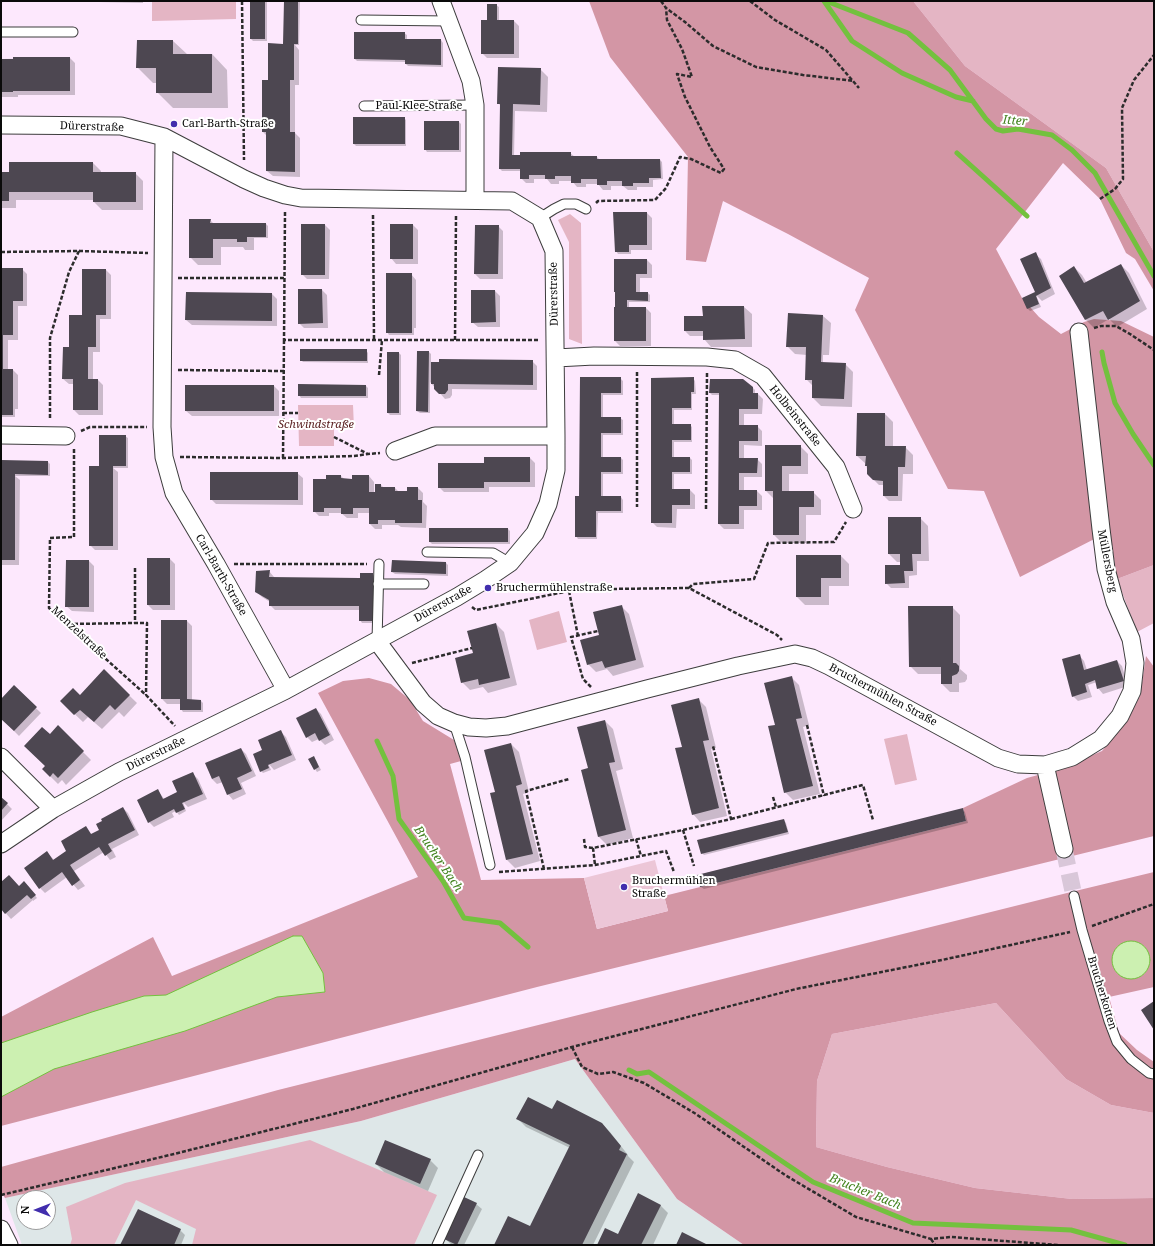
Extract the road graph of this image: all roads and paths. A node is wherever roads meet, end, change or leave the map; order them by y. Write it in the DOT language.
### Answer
graph roads {
  1 [pos="242,1"];
  2 [pos="441,1"];
  3 [pos="660,1"];
  4 [pos="750,1"];
  5 [pos="666,8"];
  6 [pos="362,20"];
  7 [pos="448,21"];
  8 [pos="1,32"];
  9 [pos="73,32"];
  10 [pos="1154,55"];
  11 [pos="854,81"];
  12 [pos="859,88"];
  13 [pos="475,105"];
  14 [pos="364,106"];
  15 [pos="1,125"];
  16 [pos="164,137"];
  17 [pos="244,179"];
  18 [pos="285,195"];
  19 [pos="372,199"];
  20 [pos="1100,199"];
  21 [pos="456,200"];
  22 [pos="475,200"];
  23 [pos="586,209"];
  24 [pos="540,218"];
  25 [pos="79,251"];
  26 [pos="1,252"];
  27 [pos="163,254"];
  28 [pos="163,277"];
  29 [pos="284,278"];
  30 [pos="1079,332"];
  31 [pos="284,340"];
  32 [pos="374,340"];
  33 [pos="382,340"];
  34 [pos="455,340"];
  35 [pos="534,340"];
  36 [pos="1154,350"];
  37 [pos="637,357"];
  38 [pos="707,357"];
  39 [pos="556,358"];
  40 [pos="162,370"];
  41 [pos="284,371"];
  42 [pos="379,375"];
  43 [pos="284,413"];
  44 [pos="298,413"];
  45 [pos="162,427"];
  46 [pos="1,435"];
  47 [pos="49,436"];
  48 [pos="66,436"];
  49 [pos="556,436"];
  50 [pos="334,437"];
  51 [pos="395,451"];
  52 [pos="368,454"];
  53 [pos="164,457"];
  54 [pos="284,458"];
  55 [pos="637,507"];
  56 [pos="706,508"];
  57 [pos="853,509"];
  58 [pos="427,552"];
  59 [pos="510,563"];
  60 [pos="216,564"];
  61 [pos="379,564"];
  62 [pos="135,568"];
  63 [pos="378,584"];
  64 [pos="424,584"];
  65 [pos="689,588"];
  66 [pos="569,591"];
  67 [pos="456,597"];
  68 [pos="135,623"];
  69 [pos="68,624"];
  70 [pos="598,631"];
  71 [pos="578,636"];
  72 [pos="377,641"];
  73 [pos="472,648"];
  74 [pos="795,654"];
  75 [pos="396,667"];
  76 [pos="286,690"];
  77 [pos="146,695"];
  78 [pos="598,702"];
  79 [pos="165,716"];
  80 [pos="454,723"];
  81 [pos="807,725"];
  82 [pos="713,746"];
  83 [pos="1,758"];
  84 [pos="1045,765"];
  85 [pos="569,779"];
  86 [pos="824,796"];
  87 [pos="773,797"];
  88 [pos="776,807"];
  89 [pos="53,809"];
  90 [pos="731,819"];
  91 [pos="873,820"];
  92 [pos="683,830"];
  93 [pos="636,838"];
  94 [pos="584,839"];
  95 [pos="1,844"];
  96 [pos="593,848"];
  97 [pos="1064,849"];
  98 [pos="641,856"];
  99 [pos="490,865"];
  100 [pos="595,865"];
  101 [pos="694,866"];
  102 [pos="544,868"];
  103 [pos="674,872"];
  104 [pos="1074,896"];
  105 [pos="1154,904"];
  106 [pos="1082,930"];
  107 [pos="572,1047"];
  108 [pos="1154,1074"];
  109 [pos="478,1155"];
  110 [pos="1,1195"];
  111 [pos="1,1229"];
  112 [pos="931,1238"];
  113 [pos="9,1245"];
  114 [pos="437,1245"];
  115 [pos="935,1245"];
  116 [pos="1058,1245"];
  1 -- 17 [label="path"];
  2 -- 7 [label="street, Paul-Klee-Straße"];
  3 -- 5 [label="path"];
  4 -- 11 [label="path"];
  5 -- 11 [label="path"];
  5 -- 23 [label="path"];
  6 -- 7 [label="lane"];
  7 -- 13 [label="street, Paul-Klee-Straße"];
  8 -- 9 [label="lane"];
  10 -- 20 [label="path"];
  11 -- 12 [label="path"];
  13 -- 14 [label="lane, Paul-Klee-Straße"];
  13 -- 22 [label="street, Paul-Klee-Straße"];
  15 -- 16 [label="street, Dürerstraße"];
  16 -- 17 [label="street, Dürerstraße"];
  16 -- 27 [label="street, Carl-Barth-Straße"];
  17 -- 18 [label="street, Dürerstraße"];
  18 -- 19 [label="street, Dürerstraße"];
  18 -- 29 [label="path"];
  19 -- 21 [label="street, Dürerstraße"];
  19 -- 32 [label="path"];
  21 -- 22 [label="street, Dürerstraße"];
  21 -- 34 [label="path"];
  22 -- 24 [label="street, Dürerstraße"];
  23 -- 24 [label="lane"];
  24 -- 39 [label="street, Dürerstraße"];
  25 -- 26 [label="path"];
  25 -- 27 [label="path"];
  25 -- 47 [label="path"];
  27 -- 28 [label="street, Carl-Barth-Straße"];
  28 -- 29 [label="path"];
  28 -- 40 [label="street, Carl-Barth-Straße"];
  29 -- 31 [label="path"];
  30 -- 36 [label="path"];
  30 -- 84 [label="street, Müllersberg"];
  31 -- 32 [label="path"];
  31 -- 41 [label="path"];
  32 -- 33 [label="path"];
  33 -- 34 [label="path"];
  33 -- 42 [label="path"];
  34 -- 35 [label="path"];
  37 -- 38 [label="street, Holbeinstraße"];
  37 -- 39 [label="street, Holbeinstraße"];
  37 -- 55 [label="path"];
  38 -- 56 [label="path"];
  38 -- 57 [label="street, Holbeinstraße"];
  39 -- 49 [label="street, Dürerstraße"];
  40 -- 41 [label="path"];
  40 -- 45 [label="street, Carl-Barth-Straße"];
  41 -- 43 [label="path"];
  43 -- 44 [label="path"];
  43 -- 54 [label="path"];
  45 -- 48 [label="path"];
  45 -- 53 [label="street, Carl-Barth-Straße"];
  46 -- 47 [label="street"];
  47 -- 48 [label="street"];
  48 -- 69 [label="path, Menzelstraße"];
  49 -- 51 [label="street"];
  49 -- 59 [label="street, Dürerstraße"];
  50 -- 52 [label="path"];
  51 -- 52 [label="path"];
  52 -- 54 [label="path"];
  53 -- 54 [label="path"];
  53 -- 60 [label="street, Carl-Barth-Straße"];
  57 -- 65 [label="path"];
  58 -- 59 [label="lane"];
  59 -- 67 [label="street, Dürerstraße"];
  60 -- 61 [label="path"];
  60 -- 76 [label="street, Carl-Barth-Straße"];
  61 -- 63 [label="lane"];
  62 -- 68 [label="path"];
  63 -- 64 [label="lane"];
  63 -- 72 [label="lane"];
  65 -- 66 [label="path"];
  65 -- 74 [label="path"];
  66 -- 67 [label="path"];
  66 -- 71 [label="path"];
  67 -- 72 [label="street, Dürerstraße"];
  68 -- 69 [label="path"];
  68 -- 77 [label="path"];
  69 -- 77 [label="path, Menzelstraße"];
  70 -- 71 [label="path"];
  71 -- 78 [label="path"];
  72 -- 75 [label="street, Bruchermühlen Straße"];
  72 -- 76 [label="street, Dürerstraße"];
  73 -- 75 [label="path"];
  74 -- 78 [label="street, Bruchermühlen Straße"];
  74 -- 84 [label="street, Bruchermühlen Straße"];
  75 -- 80 [label="street, Bruchermühlen Straße"];
  76 -- 89 [label="street, Dürerstraße"];
  77 -- 79 [label="path, Menzelstraße"];
  78 -- 80 [label="street, Bruchermühlen Straße"];
  80 -- 99 [label="lane"];
  81 -- 86 [label="path"];
  82 -- 90 [label="path"];
  83 -- 89 [label="street"];
  84 -- 97 [label="street"];
  85 -- 102 [label="path"];
  86 -- 88 [label="path"];
  86 -- 91 [label="path"];
  87 -- 88 [label="path"];
  88 -- 90 [label="path"];
  89 -- 95 [label="street, Dürerstraße"];
  90 -- 92 [label="path"];
  92 -- 93 [label="path"];
  92 -- 101 [label="path"];
  93 -- 96 [label="path"];
  93 -- 98 [label="path"];
  94 -- 96 [label="path"];
  96 -- 100 [label="path"];
  98 -- 100 [label="path"];
  98 -- 103 [label="path"];
  99 -- 102 [label="path"];
  100 -- 102 [label="path"];
  104 -- 106 [label="lane, Brucherkotten"];
  105 -- 106 [label="path"];
  106 -- 107 [label="path"];
  106 -- 108 [label="lane, Brucherkotten"];
  107 -- 110 [label="path"];
  107 -- 112 [label="path"];
  109 -- 114 [label="lane"];
  111 -- 113 [label="street"];
  112 -- 115 [label="path"];
  112 -- 116 [label="path"];
}
